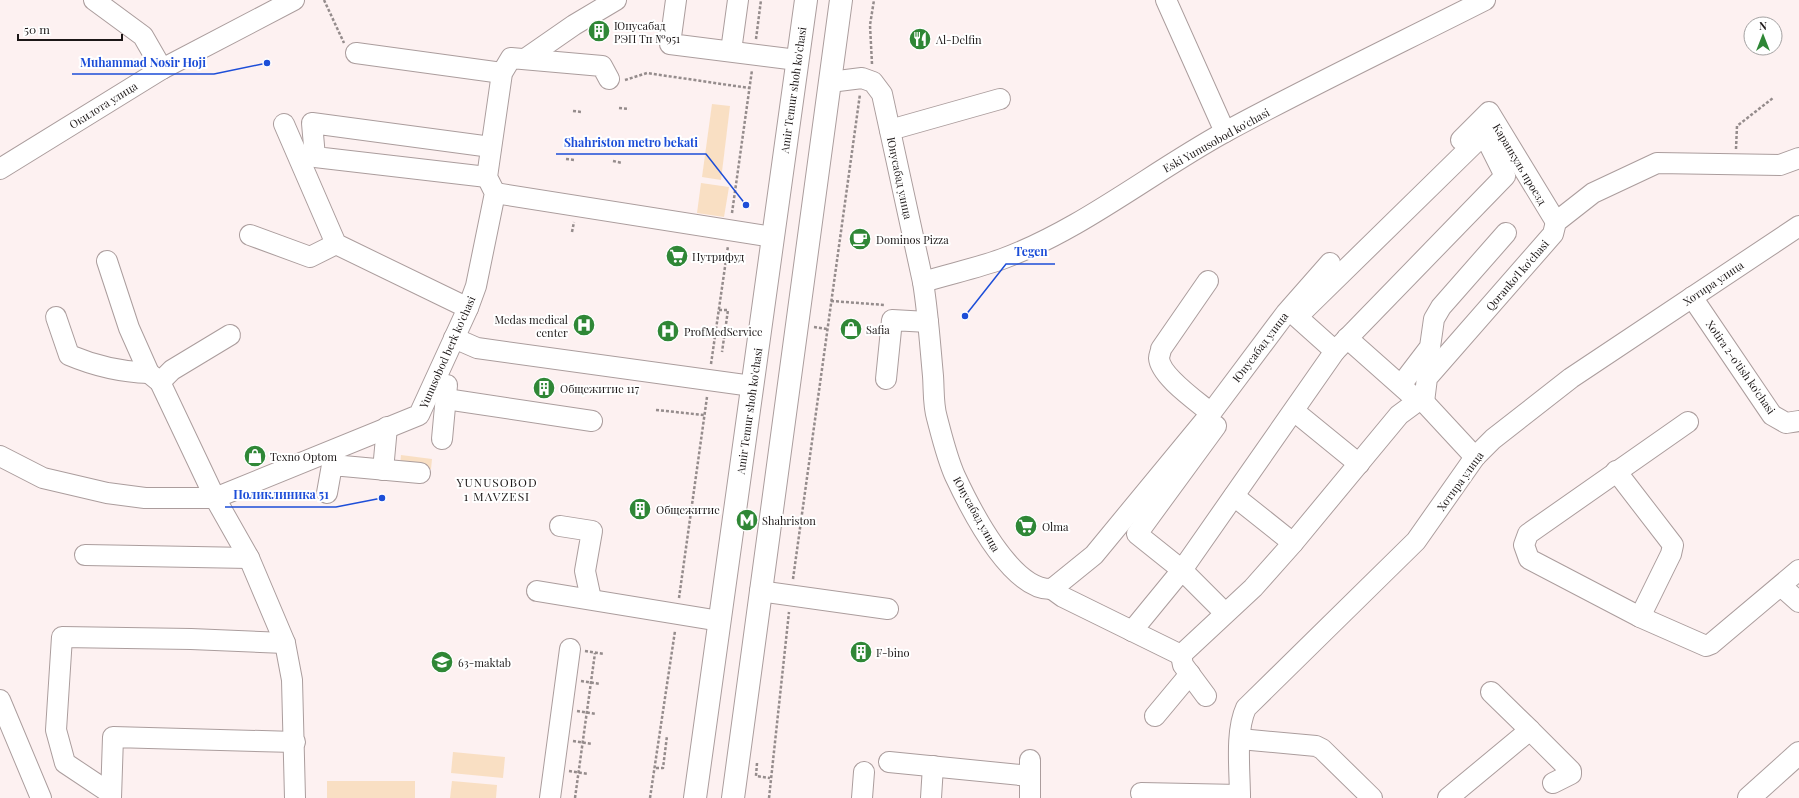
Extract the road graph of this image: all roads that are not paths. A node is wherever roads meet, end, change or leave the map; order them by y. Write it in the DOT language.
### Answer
graph roads {
  1 [pos="94,0"];
  2 [pos="294,0"];
  3 [pos="616,0"];
  4 [pos="676,0"];
  5 [pos="738,0"];
  6 [pos="806,0"];
  7 [pos="841,0"];
  8 [pos="1166,0"];
  9 [pos="1485,0"];
  10 [pos="731,52"];
  11 [pos="356,53"];
  12 [pos="525,59"];
  13 [pos="797,60"];
  14 [pos="162,69"];
  15 [pos="502,74"];
  16 [pos="616,80"];
  17 [pos="830,82"];
  18 [pos="1000,99"];
  19 [pos="284,124"];
  20 [pos="890,130"];
  21 [pos="1225,132"];
  22 [pos="491,146"];
  23 [pos="1799,158"];
  24 [pos="0,169"];
  25 [pos="491,185"];
  26 [pos="1398,204"];
  27 [pos="1556,222"];
  28 [pos="1799,226"];
  29 [pos="1506,233"];
  30 [pos="250,235"];
  31 [pos="773,237"];
  32 [pos="336,244"];
  33 [pos="107,262"];
  34 [pos="1330,263"];
  35 [pos="1208,281"];
  36 [pos="923,282"];
  37 [pos="1692,297"];
  38 [pos="468,308"];
  39 [pos="56,317"];
  40 [pos="1297,317"];
  41 [pos="928,322"];
  42 [pos="230,335"];
  43 [pos="454,338"];
  44 [pos="1341,344"];
  45 [pos="441,366"];
  46 [pos="154,378"];
  47 [pos="886,379"];
  48 [pos="1401,385"];
  49 [pos="752,386"];
  50 [pos="446,399"];
  51 [pos="1421,401"];
  52 [pos="1294,411"];
  53 [pos="1211,413"];
  54 [pos="592,421"];
  55 [pos="1799,421"];
  56 [pos="1688,422"];
  57 [pos="387,428"];
  58 [pos="442,439"];
  59 [pos="0,456"];
  60 [pos="1476,457"];
  61 [pos="1359,464"];
  62 [pos="384,470"];
  63 [pos="1616,471"];
  64 [pos="420,473"];
  65 [pos="327,493"];
  66 [pos="1234,496"];
  67 [pos="215,498"];
  68 [pos="560,526"];
  69 [pos="1293,543"];
  70 [pos="85,555"];
  71 [pos="249,558"];
  72 [pos="1182,570"];
  73 [pos="1799,570"];
  74 [pos="1781,586"];
  75 [pos="1052,589"];
  76 [pos="537,591"];
  77 [pos="760,591"];
  78 [pos="591,600"];
  79 [pos="1799,602"];
  80 [pos="888,609"];
  81 [pos="1225,613"];
  82 [pos="1640,617"];
  83 [pos="720,621"];
  84 [pos="1132,632"];
  85 [pos="285,643"];
  86 [pos="570,649"];
  87 [pos="1181,655"];
  88 [pos="1190,674"];
  89 [pos="1491,692"];
  90 [pos="1206,696"];
  91 [pos="0,700"];
  92 [pos="1155,716"];
  93 [pos="1530,730"];
  94 [pos="1240,739"];
  95 [pos="295,742"];
  96 [pos="1799,753"];
  97 [pos="889,762"];
  98 [pos="934,766"];
  99 [pos="864,772"];
  100 [pos="1553,783"];
  101 [pos="1141,793"];
  102 [pos="110,795"];
  103 [pos="1198,796"];
  104 [pos="1240,797"];
  105 [pos="40,798"];
  106 [pos="295,798"];
  107 [pos="550,798"];
  108 [pos="699,798"];
  109 [pos="733,798"];
  110 [pos="862,798"];
  111 [pos="931,798"];
  112 [pos="1030,798"];
  113 [pos="1372,798"];
  114 [pos="1448,798"];
  115 [pos="1749,798"];
  1 -- 14 [label="street"];
  2 -- 14 [label="street, Окилота улица"];
  3 -- 12 [label="street"];
  4 -- 10 [label="street"];
  5 -- 10 [label="street"];
  6 -- 13 [label="main road, Amir Temur shoh ko'chasi"];
  7 -- 17 [label="main road"];
  8 -- 21 [label="street"];
  9 -- 21 [label="street, Eski Yunusobod ko'chasi"];
  10 -- 13 [label="street"];
  11 -- 15 [label="street"];
  12 -- 15 [label="street"];
  12 -- 16 [label="street"];
  13 -- 31 [label="main road, Amir Temur shoh ko'chasi"];
  14 -- 24 [label="street, Окилота улица"];
  15 -- 22 [label="street, Yunusobod berk ko'chasi"];
  17 -- 20 [label="street, Юнусабад улица"];
  17 -- 77 [label="main road"];
  18 -- 20 [label="street"];
  19 -- 32 [label="street"];
  20 -- 36 [label="street, Юнусабад улица"];
  21 -- 36 [label="street, Eski Yunusobod ko'chasi"];
  22 -- 25 [label="street, Yunusobod berk ko'chasi"];
  22 -- 25 [label="street"];
  23 -- 27 [label="street, Qoranko'l ko'chasi"];
  25 -- 31 [label="street"];
  25 -- 38 [label="street, Yunusobod berk ko'chasi"];
  26 -- 27 [label="street, Каранкуль проезд"];
  27 -- 51 [label="street, Qoranko'l ko'chasi"];
  28 -- 37 [label="street, Хотира улица"];
  29 -- 48 [label="street"];
  30 -- 32 [label="street"];
  31 -- 49 [label="main road, Amir Temur shoh ko'chasi"];
  32 -- 38 [label="street"];
  33 -- 46 [label="street"];
  34 -- 53 [label="street, Юнусабад улица"];
  35 -- 53 [label="street"];
  36 -- 41 [label="street, Юнусабад улица"];
  37 -- 55 [label="street, Xotira 2-o'tish ko'chasi"];
  37 -- 60 [label="street, Хотира улица"];
  38 -- 43 [label="street, Yunusobod berk ko'chasi"];
  39 -- 46 [label="street"];
  40 -- 44 [label="street"];
  40 -- 44 [label="street"];
  40 -- 72 [label="street"];
  41 -- 47 [label="street"];
  41 -- 75 [label="street, Юнусабад улица"];
  42 -- 46 [label="street"];
  43 -- 45 [label="street, Yunusobod berk ko'chasi"];
  43 -- 49 [label="street"];
  44 -- 48 [label="street"];
  44 -- 52 [label="street"];
  45 -- 50 [label="street"];
  45 -- 57 [label="street, Yunusobod berk ko'chasi"];
  46 -- 67 [label="street"];
  48 -- 51 [label="street"];
  49 -- 83 [label="main road, Amir Temur shoh ko'chasi"];
  50 -- 54 [label="street"];
  50 -- 58 [label="street"];
  51 -- 60 [label="street"];
  51 -- 61 [label="street"];
  52 -- 61 [label="street"];
  52 -- 66 [label="street"];
  53 -- 75 [label="street, Юнусабад улица"];
  56 -- 63 [label="street"];
  57 -- 62 [label="street"];
  57 -- 67 [label="street, Yunusobod berk ko'chasi"];
  59 -- 67 [label="street"];
  60 -- 94 [label="street, Хотира улица"];
  61 -- 69 [label="street"];
  62 -- 64 [label="street"];
  62 -- 65 [label="street"];
  63 -- 82 [label="street"];
  63 -- 82 [label="street"];
  66 -- 69 [label="street"];
  66 -- 72 [label="street"];
  67 -- 71 [label="street"];
  68 -- 78 [label="street"];
  69 -- 81 [label="street"];
  70 -- 71 [label="street"];
  71 -- 85 [label="street"];
  72 -- 81 [label="street"];
  72 -- 84 [label="street"];
  73 -- 74 [label="street"];
  74 -- 79 [label="street"];
  74 -- 82 [label="street"];
  75 -- 84 [label="street"];
  76 -- 78 [label="street"];
  77 -- 80 [label="street"];
  77 -- 109 [label="main road"];
  78 -- 83 [label="street"];
  81 -- 87 [label="street"];
  83 -- 108 [label="main road, Amir Temur shoh ko'chasi"];
  84 -- 87 [label="street"];
  85 -- 95 [label="street"];
  85 -- 102 [label="street"];
  86 -- 107 [label="street"];
  87 -- 88 [label="street"];
  88 -- 90 [label="street"];
  88 -- 92 [label="street"];
  89 -- 93 [label="street"];
  91 -- 105 [label="street"];
  93 -- 100 [label="street"];
  93 -- 114 [label="street"];
  94 -- 104 [label="street, Хотира улица"];
  94 -- 113 [label="street"];
  95 -- 102 [label="street"];
  95 -- 106 [label="street"];
  96 -- 115 [label="main road"];
  97 -- 98 [label="street"];
  98 -- 111 [label="street"];
  98 -- 112 [label="street"];
  99 -- 110 [label="street"];
  101 -- 103 [label="street"];
  103 -- 104 [label="street"];
}
